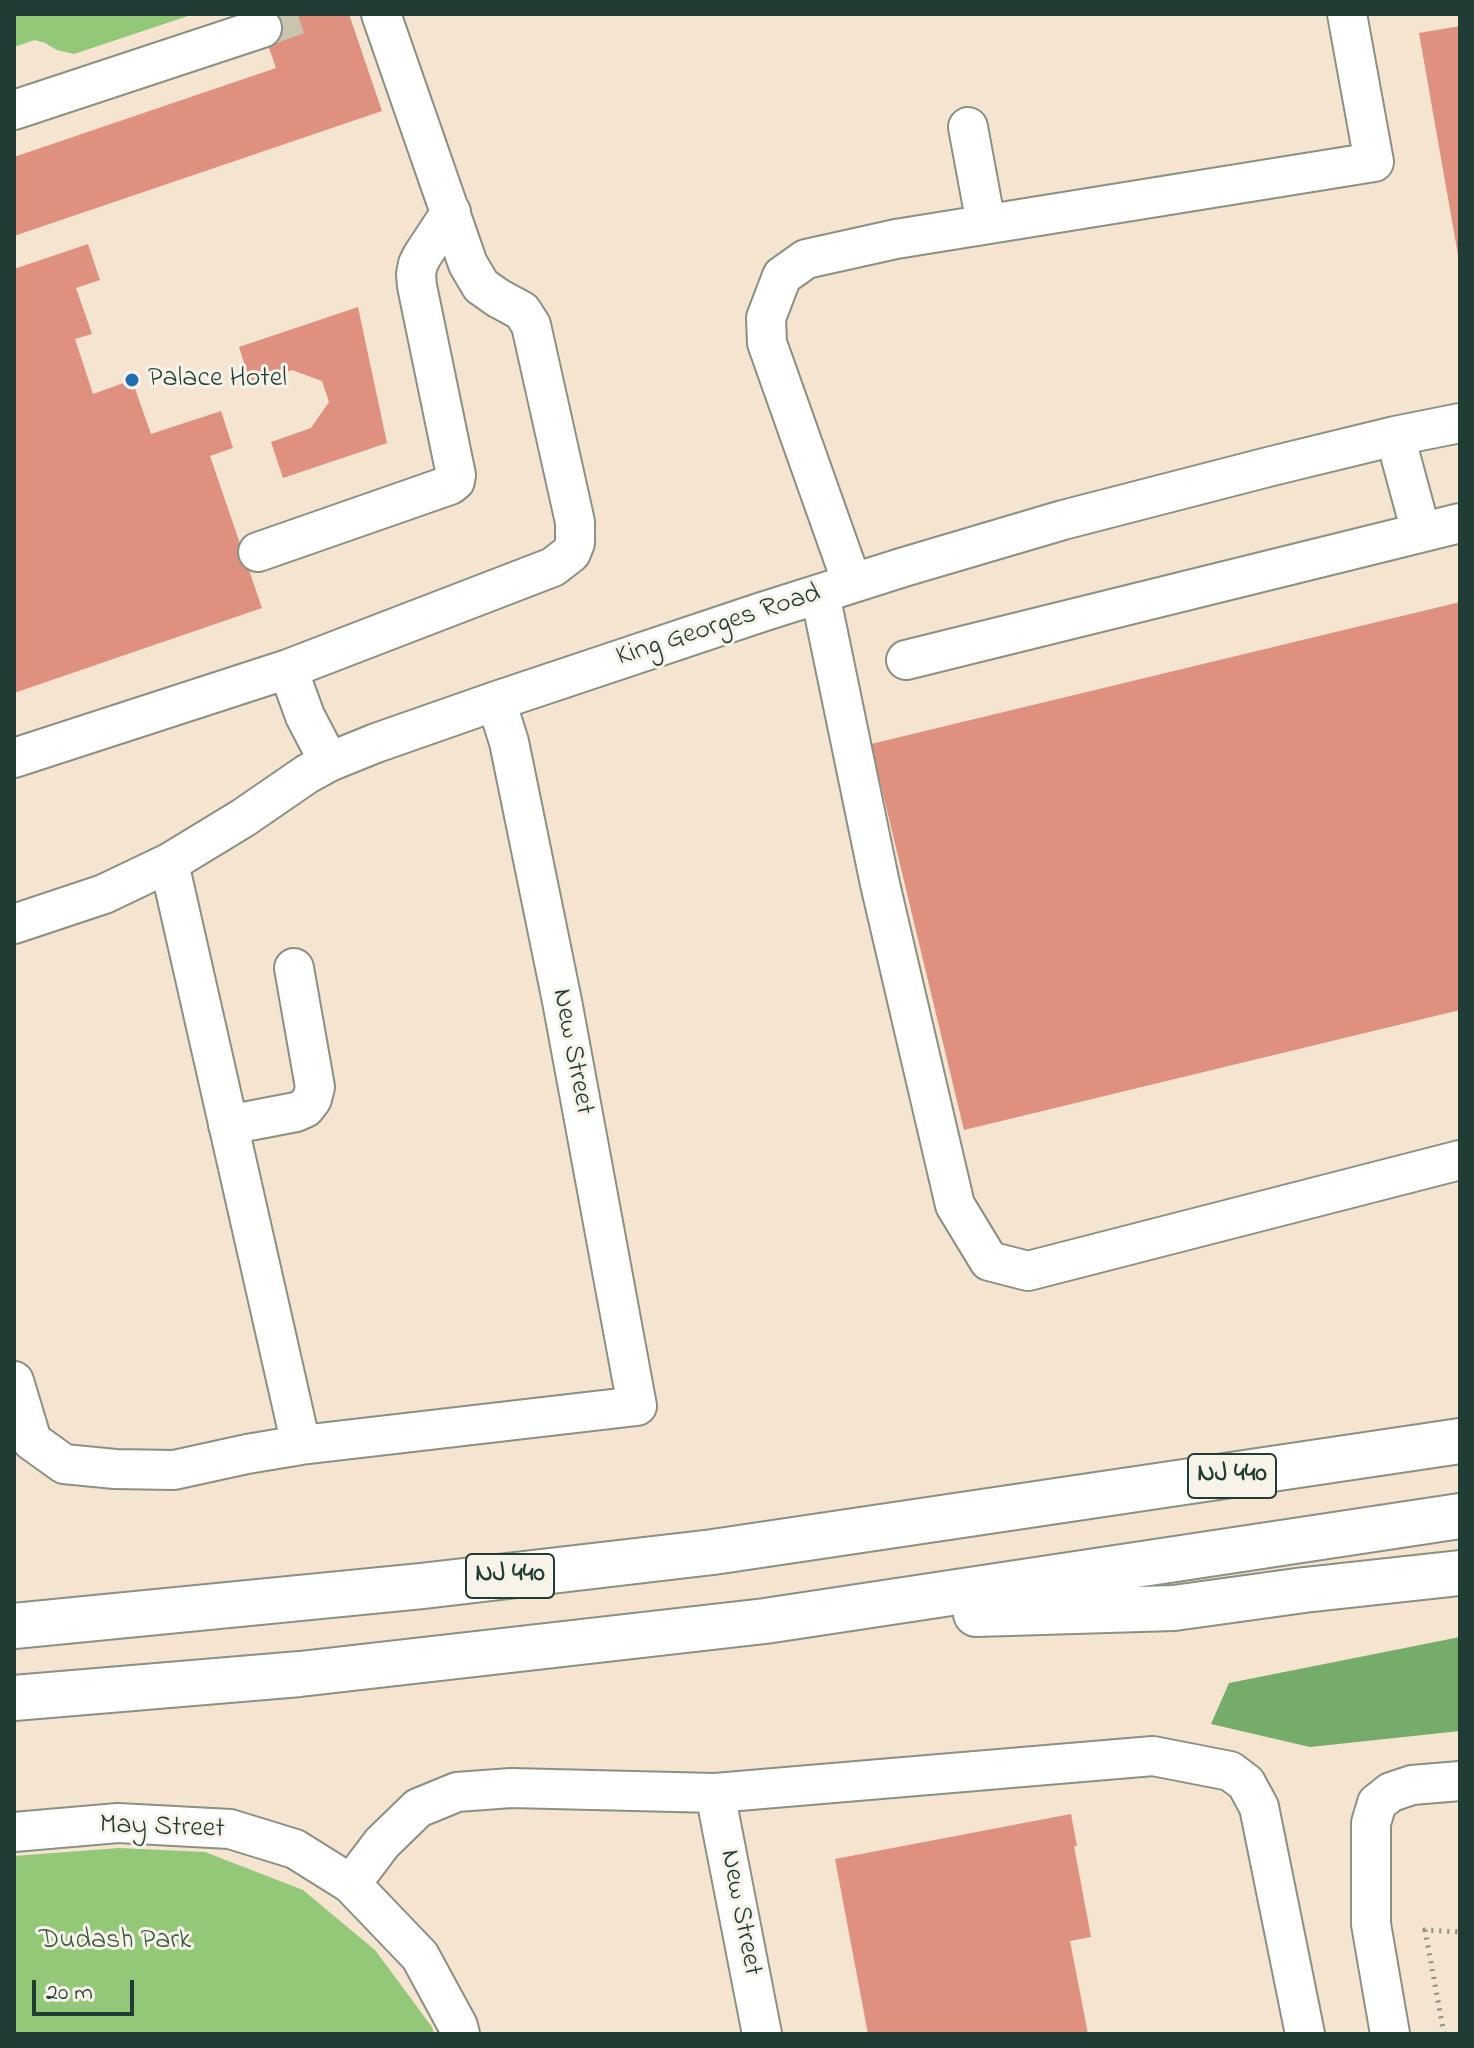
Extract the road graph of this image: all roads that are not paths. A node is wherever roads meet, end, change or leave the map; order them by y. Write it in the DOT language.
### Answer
graph roads {
  1 [pos="381,14"];
  2 [pos="1347,14"];
  3 [pos="262,28"];
  4 [pos="14,110"];
  5 [pos="968,127"];
  6 [pos="451,212"];
  7 [pos="986,224"];
  8 [pos="1460,423"];
  9 [pos="1395,436"];
  10 [pos="1460,523"];
  11 [pos="1421,532"];
  12 [pos="258,552"];
  13 [pos="836,589"];
  14 [pos="906,660"];
  15 [pos="288,669"];
  16 [pos="496,701"];
  17 [pos="14,758"];
  18 [pos="329,762"];
  19 [pos="169,863"];
  20 [pos="14,924"];
  21 [pos="294,968"];
  22 [pos="228,1125"];
  23 [pos="1460,1160"];
  24 [pos="14,1381"];
  25 [pos="1460,1416"];
  26 [pos="1460,1441"];
  27 [pos="301,1445"];
  28 [pos="1004,1510"];
  29 [pos="1460,1516"];
  30 [pos="1460,1573"];
  31 [pos="765,1621"];
  32 [pos="14,1626"];
  33 [pos="14,1698"];
  34 [pos="1460,1781"];
  35 [pos="715,1793"];
  36 [pos="14,1832"];
  37 [pos="351,1884"];
  38 [pos="460,2034"];
  39 [pos="762,2034"];
  40 [pos="1305,2034"];
  41 [pos="1390,2034"];
  1 -- 6 [label="street"];
  2 -- 7 [label="street"];
  3 -- 4 [label="street"];
  5 -- 7 [label="street"];
  6 -- 12 [label="street"];
  6 -- 15 [label="street"];
  7 -- 13 [label="street"];
  8 -- 9 [label="street, King Georges Road"];
  9 -- 11 [label="street"];
  9 -- 13 [label="street, King Georges Road"];
  10 -- 11 [label="street"];
  11 -- 14 [label="street"];
  13 -- 16 [label="street, King Georges Road"];
  13 -- 23 [label="street"];
  15 -- 17 [label="street"];
  15 -- 18 [label="street"];
  16 -- 18 [label="street, King Georges Road"];
  16 -- 27 [label="street, New Street"];
  18 -- 19 [label="street, King Georges Road"];
  19 -- 20 [label="street, King Georges Road"];
  19 -- 22 [label="street"];
  21 -- 22 [label="street"];
  22 -- 27 [label="street"];
  24 -- 27 [label="street"];
  25 -- 28 [label="highway"];
  26 -- 28 [label="highway, NJ 440"];
  28 -- 32 [label="highway, NJ 440"];
  29 -- 31 [label="highway"];
  30 -- 31 [label="highway"];
  31 -- 33 [label="highway"];
  34 -- 41 [label="street"];
  35 -- 37 [label="street"];
  35 -- 39 [label="street, New Street"];
  35 -- 40 [label="street"];
  36 -- 37 [label="street, May Street"];
  37 -- 38 [label="street, May Street"];
}
